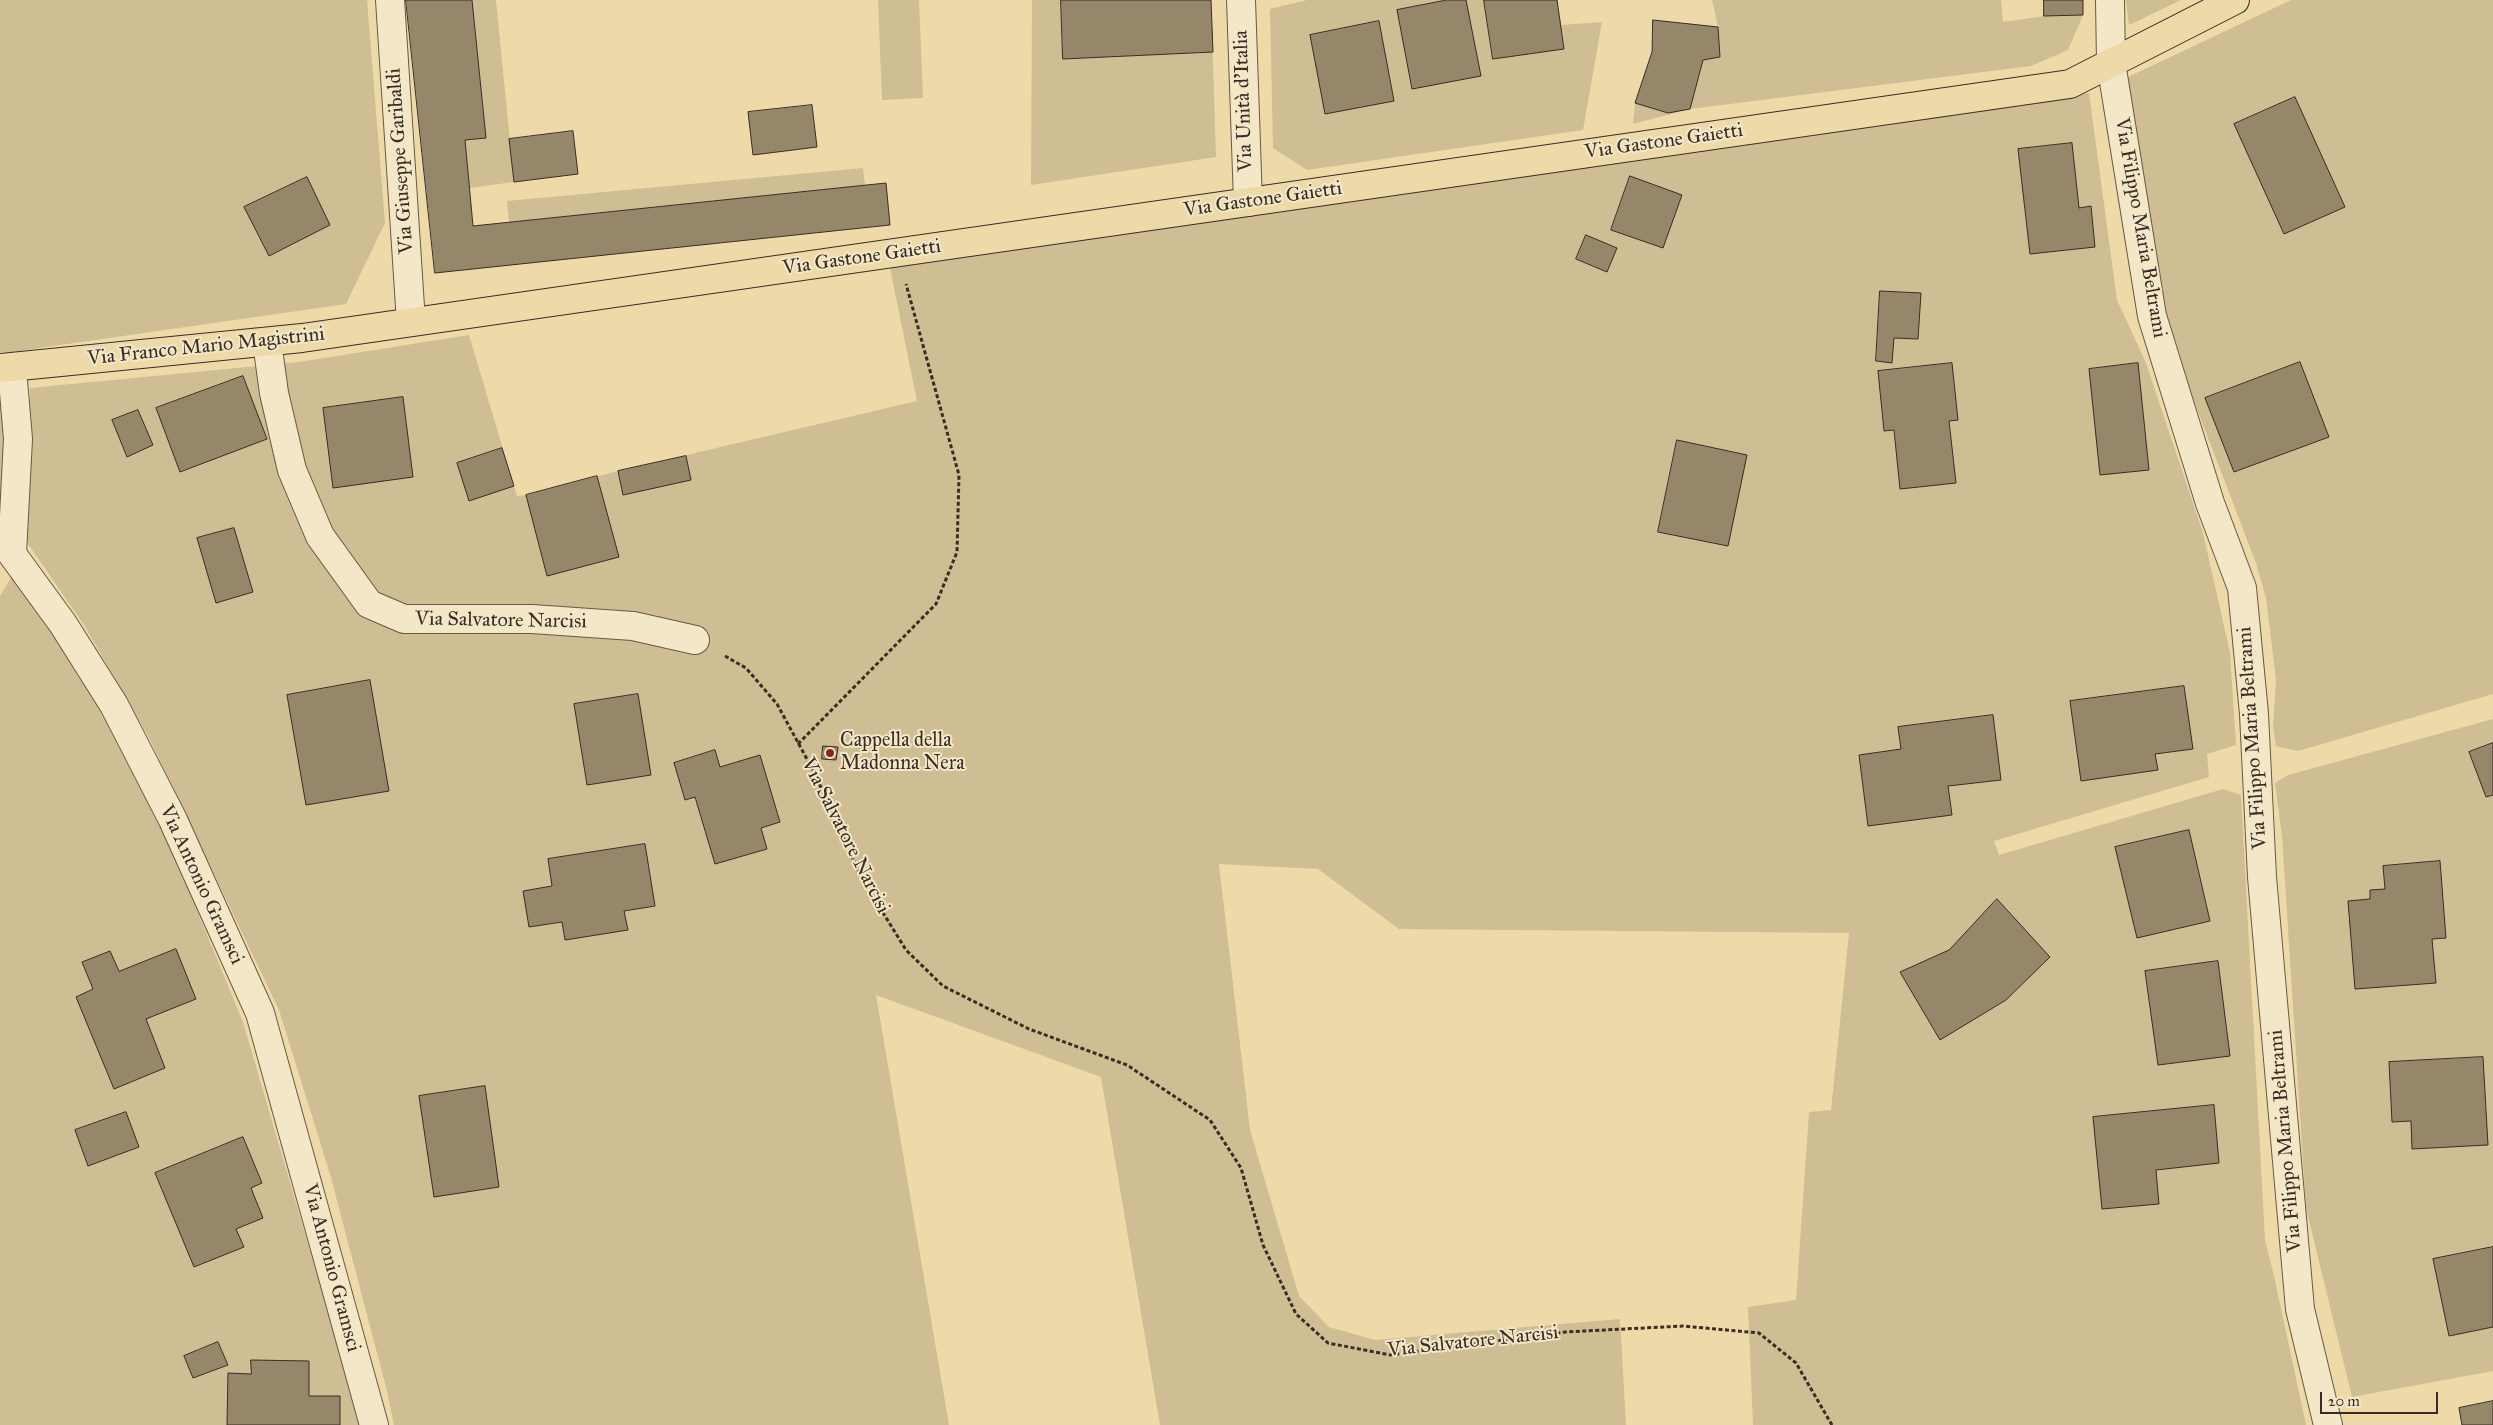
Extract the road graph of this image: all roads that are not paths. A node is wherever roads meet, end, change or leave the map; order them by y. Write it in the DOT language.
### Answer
graph roads {
  1 [pos="390,0"];
  2 [pos="1241,0"];
  3 [pos="2110,0"];
  4 [pos="2235,0"];
  5 [pos="2111,63"];
  6 [pos="1248,202"];
  7 [pos="411,322"];
  8 [pos="267,342"];
  9 [pos="6,368"];
  10 [pos="6,564"];
  11 [pos="695,640"];
  12 [pos="374,1425"];
  13 [pos="2328,1425"];
  1 -- 7 [label="street, Via Giuseppe Garibaldi"];
  2 -- 6 [label="street, Via Unità d'Italia"];
  3 -- 5 [label="street, Via Filippo Maria Beltrami"];
  4 -- 5 [label="main road, Via Gastone Gaietti"];
  5 -- 6 [label="main road, Via Gastone Gaietti"];
  5 -- 13 [label="street, Via Filippo Maria Beltrami"];
  6 -- 7 [label="main road, Via Gastone Gaietti"];
  7 -- 8 [label="main road, Via Franco Mario Magistrini"];
  8 -- 9 [label="main road, Via Franco Mario Magistrini"];
  8 -- 11 [label="street, Via Salvatore Narcisi"];
  9 -- 10 [label="street, Via Antonio Gramsci"];
  10 -- 12 [label="street, Via Antonio Gramsci"];
}
